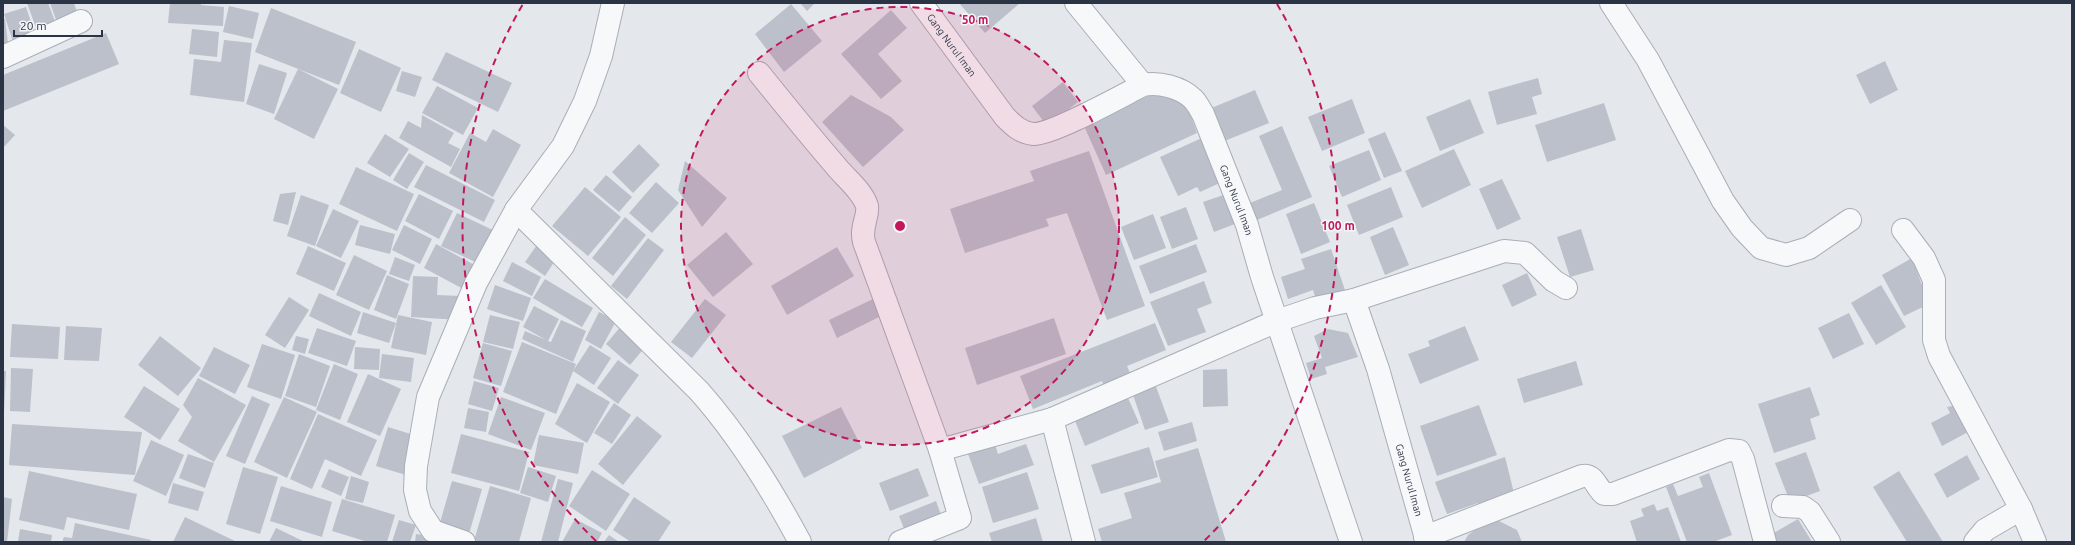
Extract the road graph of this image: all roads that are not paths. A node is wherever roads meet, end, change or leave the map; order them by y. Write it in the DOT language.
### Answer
graph roads {
  1 [pos="613,3"];
  2 [pos="921,3"];
  3 [pos="1076,3"];
  4 [pos="1611,3"];
  5 [pos="81,21"];
  6 [pos="3,57"];
  7 [pos="759,73"];
  8 [pos="1143,85"];
  9 [pos="516,210"];
  10 [pos="1850,220"];
  11 [pos="1903,230"];
  12 [pos="1566,288"];
  13 [pos="1354,300"];
  14 [pos="1277,321"];
  15 [pos="1052,419"];
  16 [pos="940,450"];
  17 [pos="1783,506"];
  18 [pos="2021,509"];
  19 [pos="1426,540"];
  20 [pos="464,542"];
  21 [pos="800,542"];
  22 [pos="900,542"];
  23 [pos="1084,542"];
  24 [pos="1352,542"];
  25 [pos="1765,542"];
  26 [pos="1829,542"];
  27 [pos="1975,542"];
  28 [pos="2035,542"];
  1 -- 9 [label="street"];
  2 -- 8 [label="street, Gang Nurul Iman"];
  3 -- 8 [label="street"];
  4 -- 10 [label="street"];
  5 -- 6 [label="street"];
  7 -- 16 [label="street"];
  8 -- 14 [label="street, Gang Nurul Iman"];
  9 -- 20 [label="street"];
  9 -- 21 [label="street"];
  11 -- 18 [label="street"];
  12 -- 13 [label="street"];
  13 -- 14 [label="street"];
  13 -- 19 [label="street, Gang Nurul Iman"];
  14 -- 15 [label="street"];
  14 -- 24 [label="street, Gang Nurul Iman"];
  15 -- 16 [label="street"];
  15 -- 23 [label="street"];
  16 -- 22 [label="street"];
  17 -- 26 [label="street"];
  18 -- 27 [label="street"];
  18 -- 28 [label="street"];
  19 -- 25 [label="street"];
}
